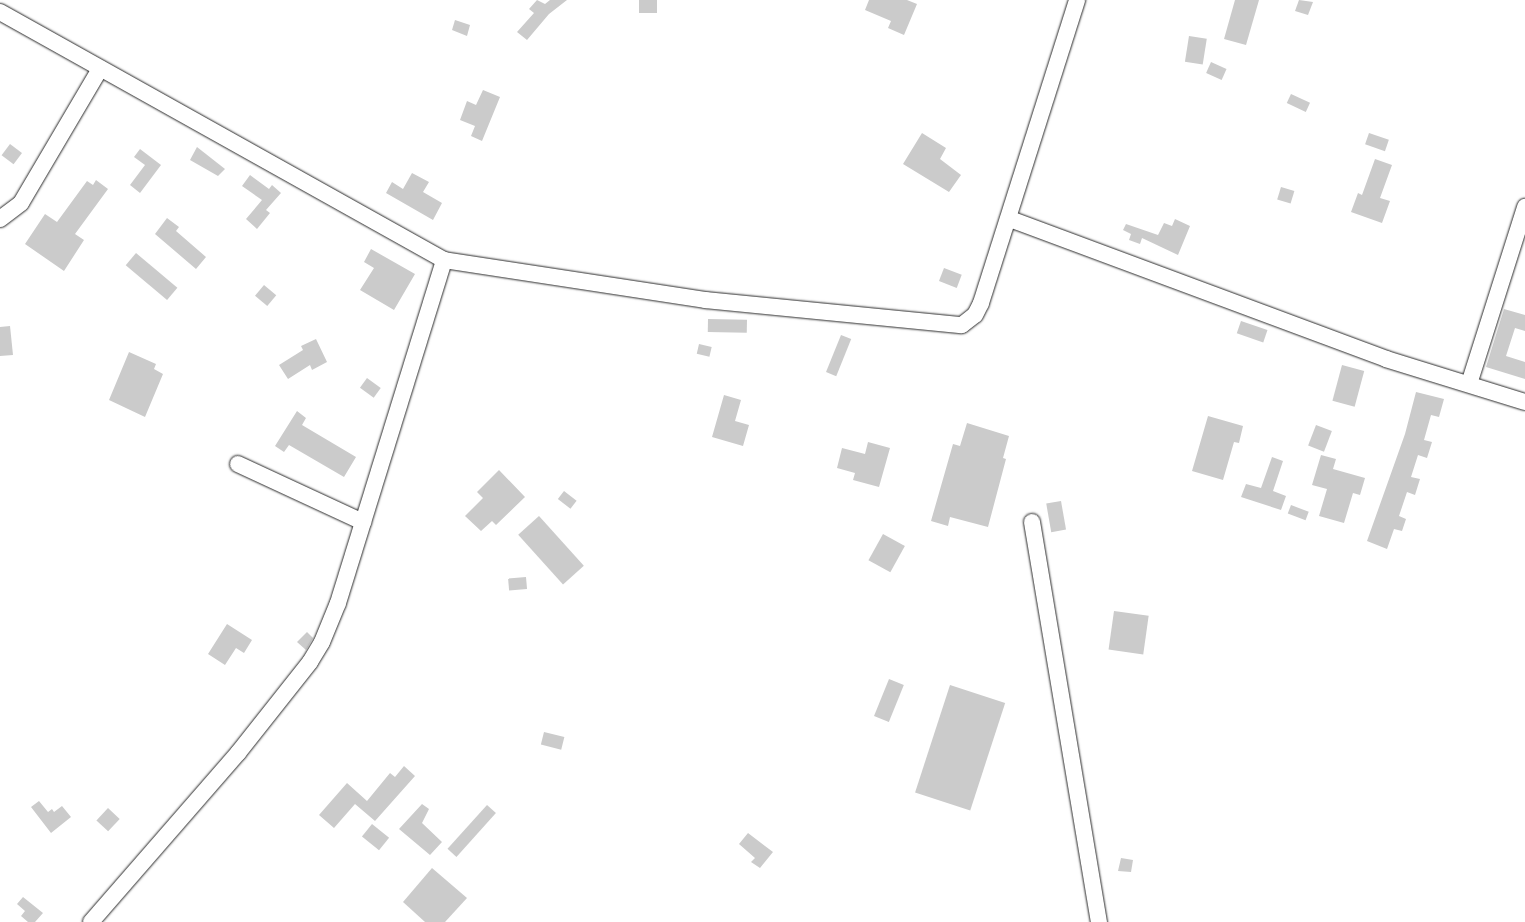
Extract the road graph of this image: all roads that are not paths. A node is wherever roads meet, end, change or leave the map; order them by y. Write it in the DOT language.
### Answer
graph roads {
  1 [pos="1076,0"];
  2 [pos="0,12"];
  3 [pos="100,69"];
  4 [pos="1525,207"];
  5 [pos="1010,219"];
  6 [pos="0,220"];
  7 [pos="444,260"];
  8 [pos="1469,384"];
  9 [pos="1525,402"];
  10 [pos="238,464"];
  11 [pos="363,522"];
  12 [pos="1032,522"];
  13 [pos="91,922"];
  14 [pos="1099,922"];
  1 -- 5 [label="street"];
  2 -- 3 [label="street"];
  3 -- 6 [label="street"];
  3 -- 7 [label="street"];
  4 -- 8 [label="street"];
  5 -- 7 [label="street"];
  5 -- 8 [label="street"];
  7 -- 11 [label="street"];
  8 -- 9 [label="street"];
  10 -- 11 [label="street"];
  11 -- 13 [label="street"];
  12 -- 14 [label="street"];
}
